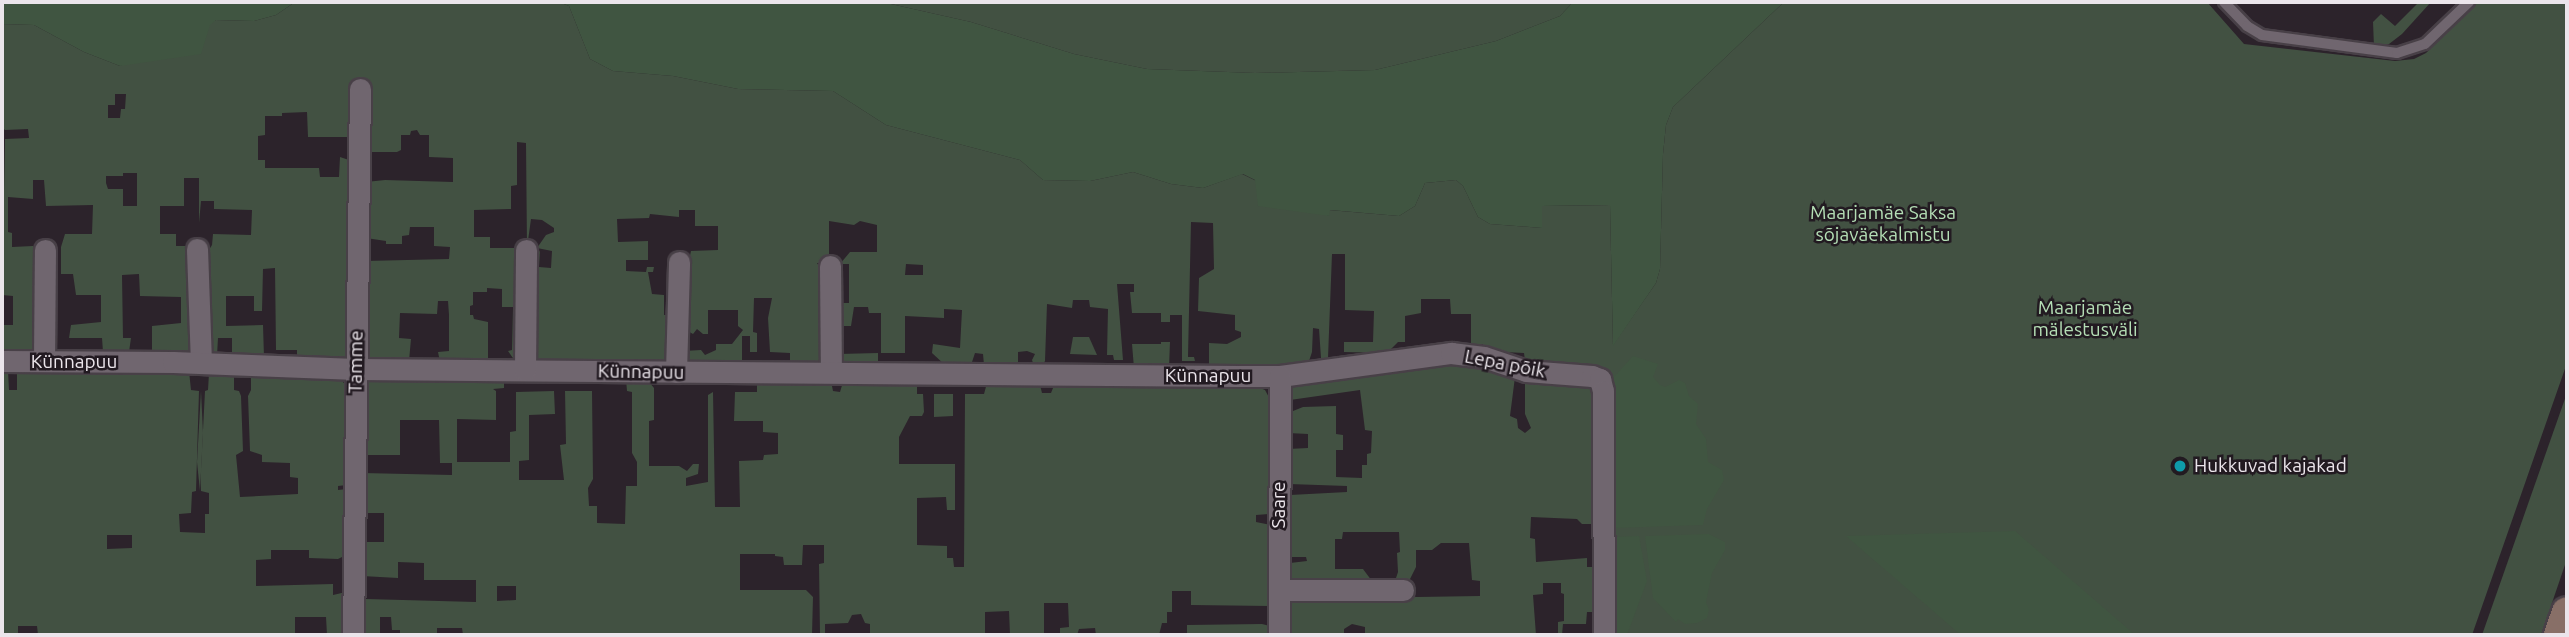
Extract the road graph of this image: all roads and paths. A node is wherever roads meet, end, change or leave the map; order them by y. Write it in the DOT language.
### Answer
graph roads {
  1 [pos="2224,2"];
  2 [pos="2469,2"];
  3 [pos="360,89"];
  4 [pos="197,249"];
  5 [pos="45,250"];
  6 [pos="526,250"];
  7 [pos="679,262"];
  8 [pos="830,265"];
  9 [pos="2,361"];
  10 [pos="44,361"];
  11 [pos="201,363"];
  12 [pos="356,369"];
  13 [pos="525,369"];
  14 [pos="676,372"];
  15 [pos="831,372"];
  16 [pos="1280,376"];
  17 [pos="1279,590"];
  18 [pos="1403,590"];
  19 [pos="2567,612"];
  20 [pos="354,635"];
  21 [pos="1279,635"];
  22 [pos="1604,635"];
  23 [pos="2559,635"];
  1 -- 2 [label="lane"];
  3 -- 12 [label="street, Tamme"];
  4 -- 11 [label="street"];
  5 -- 10 [label="street"];
  6 -- 13 [label="street"];
  7 -- 14 [label="street"];
  8 -- 15 [label="street"];
  9 -- 10 [label="street, Künnapuu"];
  10 -- 11 [label="street, Künnapuu"];
  11 -- 12 [label="street, Künnapuu"];
  12 -- 13 [label="street, Künnapuu"];
  12 -- 20 [label="street, Tamme"];
  13 -- 14 [label="street, Künnapuu"];
  14 -- 15 [label="street, Künnapuu"];
  15 -- 16 [label="street, Künnapuu"];
  16 -- 17 [label="street, Saare"];
  16 -- 22 [label="street, Lepa põik"];
  17 -- 18 [label="street"];
  17 -- 21 [label="street, Saare"];
  19 -- 23 [label="main road"];
}
